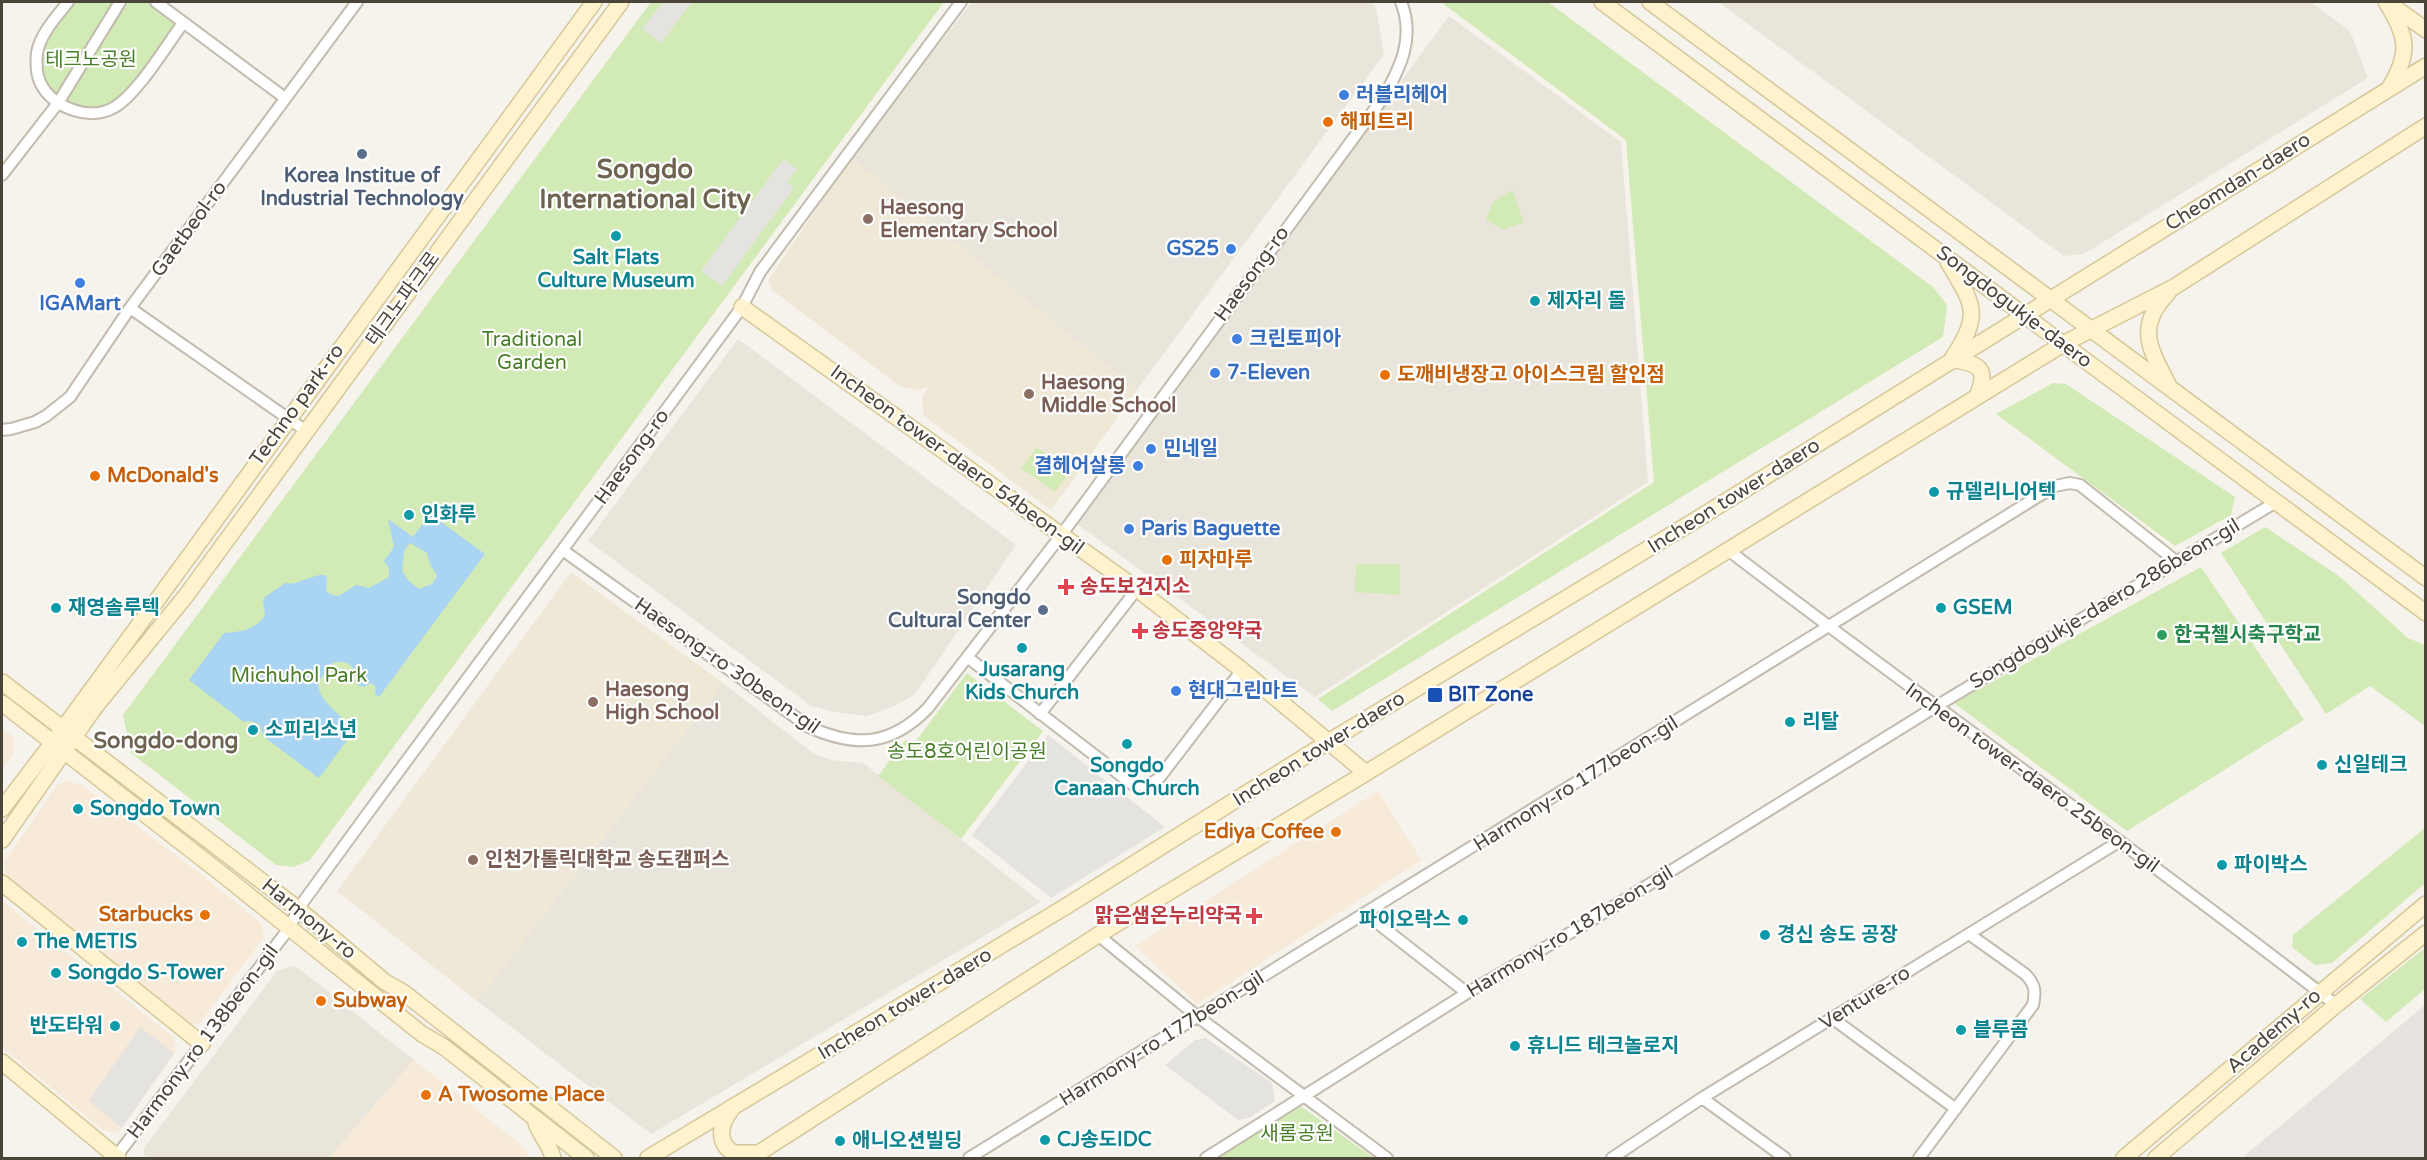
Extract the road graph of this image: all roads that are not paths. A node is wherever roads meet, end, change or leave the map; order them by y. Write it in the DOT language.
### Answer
graph roads {
  1 [pos="68,2"];
  2 [pos="120,2"];
  3 [pos="156,2"];
  4 [pos="357,2"];
  5 [pos="594,2"];
  6 [pos="621,2"];
  7 [pos="961,2"];
  8 [pos="1401,2"];
  9 [pos="1602,2"];
  10 [pos="1650,2"];
  11 [pos="2386,2"];
  12 [pos="183,23"];
  13 [pos="2426,30"];
  14 [pos="2426,66"];
  15 [pos="2389,88"];
  16 [pos="285,98"];
  17 [pos="58,103"];
  18 [pos="2426,126"];
  19 [pos="2,175"];
  20 [pos="1944,254"];
  21 [pos="2174,287"];
  22 [pos="2050,298"];
  23 [pos="742,307"];
  24 [pos="130,308"];
  25 [pos="2026,315"];
  26 [pos="2091,328"];
  27 [pos="2063,344"];
  28 [pos="1952,361"];
  29 [pos="2169,387"];
  30 [pos="1977,397"];
  31 [pos="288,418"];
  32 [pos="2,430"];
  33 [pos="306,431"];
  34 [pos="2276,501"];
  35 [pos="1062,534"];
  36 [pos="564,550"];
  37 [pos="1728,550"];
  38 [pos="2177,562"];
  39 [pos="2426,578"];
  40 [pos="1137,589"];
  41 [pos="2426,613"];
  42 [pos="1829,628"];
  43 [pos="967,657"];
  44 [pos="1242,670"];
  45 [pos="2,681"];
  46 [pos="2,703"];
  47 [pos="1935,706"];
  48 [pos="1040,714"];
  49 [pos="68,733"];
  50 [pos="1328,742"];
  51 [pos="58,747"];
  52 [pos="1366,773"];
  53 [pos="2,810"];
  54 [pos="2,840"];
  55 [pos="2120,842"];
  56 [pos="2,883"];
  57 [pos="2426,904"];
  58 [pos="298,909"];
  59 [pos="1366,914"];
  60 [pos="290,927"];
  61 [pos="2426,933"];
  62 [pos="1969,934"];
  63 [pos="1098,935"];
  64 [pos="2320,992"];
  65 [pos="1467,993"];
  66 [pos="2336,1005"];
  67 [pos="1198,1017"];
  68 [pos="1832,1018"];
  69 [pos="202,1044"];
  70 [pos="2,1062"];
  71 [pos="1304,1097"];
  72 [pos="1702,1098"];
  73 [pos="735,1106"];
  74 [pos="1956,1109"];
  75 [pos="535,1120"];
  76 [pos="759,1155"];
  77 [pos="117,1158"];
  78 [pos="553,1158"];
  79 [pos="586,1158"];
  80 [pos="614,1158"];
  81 [pos="648,1158"];
  82 [pos="969,1158"];
  83 [pos="1206,1158"];
  84 [pos="1387,1158"];
  85 [pos="1612,1158"];
  86 [pos="1785,1158"];
  87 [pos="1919,1158"];
  88 [pos="2124,1158"];
  89 [pos="2156,1158"];
  1 -- 17 [label="street"];
  2 -- 17 [label="street"];
  3 -- 12 [label="street"];
  4 -- 16 [label="street, Gaetbeol-ro"];
  5 -- 31 [label="main road, Techno park-ro"];
  6 -- 33 [label="main road, 테크노파크로"];
  7 -- 23 [label="street, Haesong-ro"];
  8 -- 35 [label="street, Haesong-ro"];
  9 -- 20 [label="main road, Songdogukje-daero"];
  10 -- 22 [label="main road, Songdogukje-daero"];
  11 -- 13 [label="main road"];
  11 -- 15 [label="main road"];
  12 -- 16 [label="street"];
  12 -- 17 [label="street"];
  14 -- 15 [label="main road, Cheomdan-daero"];
  15 -- 22 [label="main road, Cheomdan-daero"];
  16 -- 24 [label="street, Gaetbeol-ro"];
  17 -- 19 [label="street"];
  18 -- 21 [label="main road"];
  20 -- 25 [label="main road, Songdogukje-daero"];
  20 -- 28 [label="main road"];
  21 -- 26 [label="main road"];
  21 -- 29 [label="main road"];
  22 -- 25 [label="main road, Incheon tower-daero"];
  22 -- 26 [label="main road, Songdogukje-daero"];
  23 -- 35 [label="main road, Incheon tower-daero 54beon-gil"];
  23 -- 36 [label="street, Haesong-ro"];
  24 -- 31 [label="street"];
  24 -- 32 [label="street, Gaetbeol-ro"];
  25 -- 27 [label="main road, Songdogukje-daero"];
  25 -- 28 [label="main road, Incheon tower-daero"];
  26 -- 27 [label="main road"];
  26 -- 29 [label="main road, Songdogukje-daero"];
  27 -- 30 [label="main road"];
  27 -- 34 [label="main road, Songdogukje-daero"];
  28 -- 30 [label="main road"];
  28 -- 50 [label="main road, Incheon tower-daero"];
  29 -- 39 [label="main road, Songdogukje-daero"];
  30 -- 37 [label="main road"];
  31 -- 33 [label="street"];
  31 -- 49 [label="main road, Techno park-ro"];
  33 -- 49 [label="main road, 테크노파크로"];
  34 -- 38 [label="street, Songdogukje-daero 286beon-gil"];
  34 -- 41 [label="main road, Songdogukje-daero"];
  35 -- 40 [label="main road, Incheon tower-daero 54beon-gil"];
  35 -- 43 [label="street, Haesong-ro 30beon-gil"];
  36 -- 43 [label="street, Haesong-ro 30beon-gil"];
  36 -- 58 [label="street, Haesong-ro"];
  37 -- 42 [label="street, Incheon tower-daero 25beon-gil"];
  37 -- 52 [label="main road"];
  38 -- 42 [label="street, Harmony-ro 177beon-gil"];
  38 -- 47 [label="street, Songdogukje-daero 286beon-gil"];
  40 -- 44 [label="main road, Incheon tower-daero 54beon-gil"];
  40 -- 48 [label="street"];
  42 -- 47 [label="street, Incheon tower-daero 25beon-gil"];
  42 -- 59 [label="street, Harmony-ro 177beon-gil"];
  43 -- 48 [label="street"];
  44 -- 48 [label="street"];
  44 -- 50 [label="main road, Incheon tower-daero 54beon-gil"];
  45 -- 49 [label="main road, Harmony-ro"];
  46 -- 51 [label="main road, Harmony-ro"];
  47 -- 55 [label="street, Incheon tower-daero 25beon-gil"];
  47 -- 65 [label="street, Harmony-ro 187beon-gil"];
  49 -- 51 [label="main road, Techno park-ro"];
  49 -- 58 [label="main road, Harmony-ro"];
  50 -- 52 [label="main road, Incheon tower-daero 54beon-gil"];
  50 -- 73 [label="main road, Incheon tower-daero"];
  51 -- 53 [label="main road, Techno park-ro"];
  51 -- 54 [label="main road, Techno park-ro"];
  51 -- 60 [label="main road, Harmony-ro"];
  52 -- 63 [label="main road"];
  55 -- 62 [label="street, Venture-ro"];
  55 -- 64 [label="street, Incheon tower-daero 25beon-gil"];
  56 -- 69 [label="main road"];
  57 -- 64 [label="main road, Academy-ro"];
  58 -- 60 [label="street, Harmony-ro 138beon-gil"];
  58 -- 80 [label="main road, Harmony-ro"];
  59 -- 65 [label="street"];
  59 -- 67 [label="street, Harmony-ro 177beon-gil"];
  60 -- 69 [label="street, Harmony-ro 138beon-gil"];
  60 -- 75 [label="main road, Harmony-ro"];
  61 -- 66 [label="main road, Academy-ro"];
  62 -- 68 [label="street, Venture-ro"];
  62 -- 74 [label="street"];
  63 -- 67 [label="street"];
  63 -- 76 [label="main road"];
  64 -- 66 [label="street, Incheon tower-daero 25beon-gil"];
  64 -- 88 [label="main road, Academy-ro"];
  65 -- 71 [label="street, Harmony-ro 187beon-gil"];
  66 -- 89 [label="main road, Academy-ro"];
  67 -- 71 [label="street"];
  67 -- 82 [label="street, Harmony-ro 177beon-gil"];
  68 -- 72 [label="street, Venture-ro"];
  68 -- 74 [label="street"];
  69 -- 77 [label="street, Harmony-ro 138beon-gil"];
  70 -- 77 [label="main road"];
  71 -- 83 [label="street, Harmony-ro 187beon-gil"];
  71 -- 84 [label="street"];
  72 -- 85 [label="street, Venture-ro"];
  72 -- 86 [label="street"];
  73 -- 76 [label="main road"];
  73 -- 81 [label="main road, Incheon tower-daero"];
  74 -- 87 [label="street"];
  75 -- 78 [label="main road"];
  75 -- 79 [label="main road, Harmony-ro"];
}
